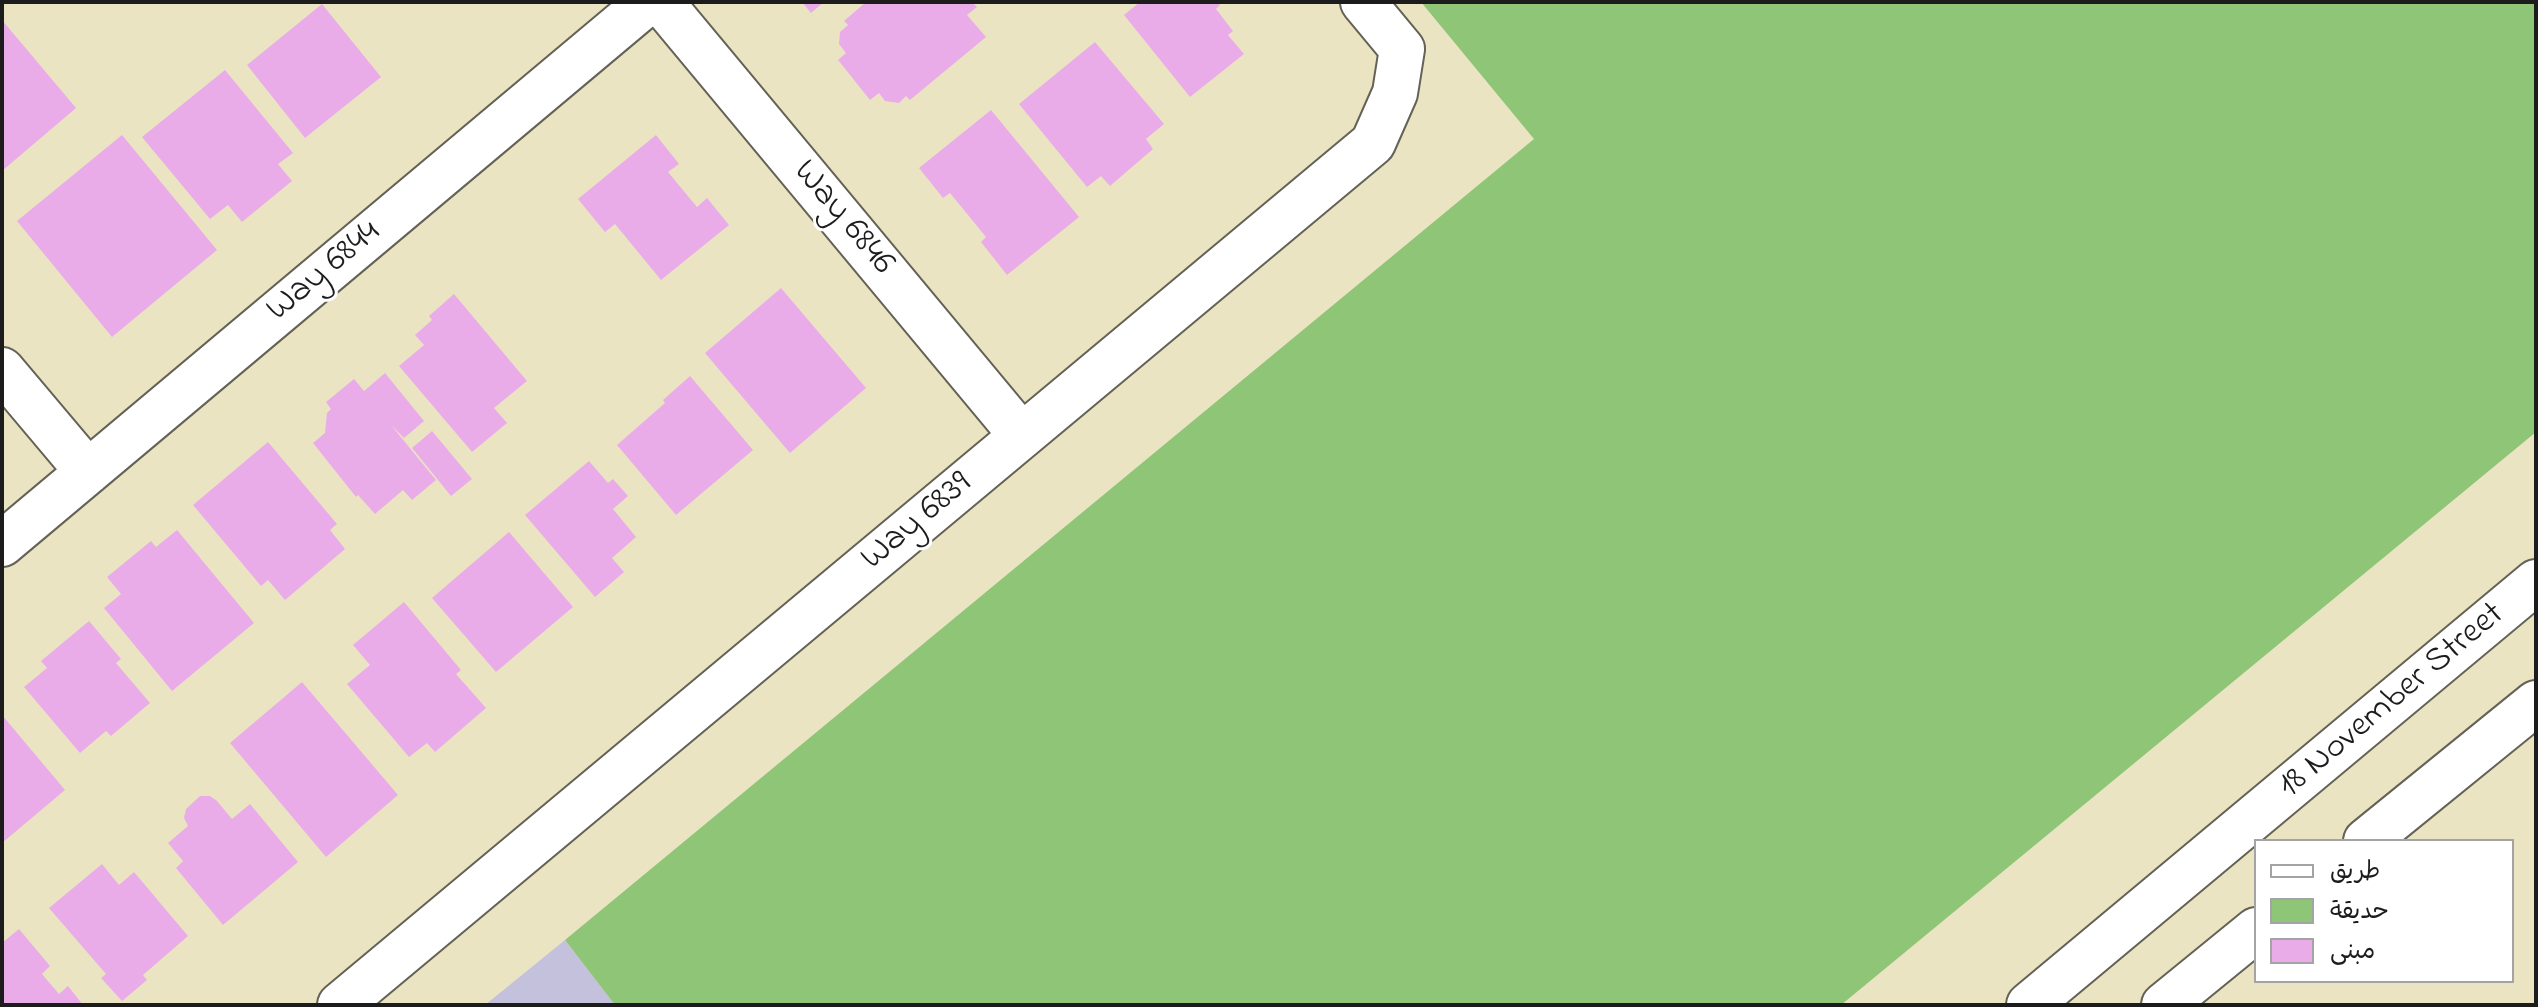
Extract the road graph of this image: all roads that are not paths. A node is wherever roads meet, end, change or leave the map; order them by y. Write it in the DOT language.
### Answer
graph roads {
  1 [pos="648,2"];
  2 [pos="661,2"];
  3 [pos="1363,2"];
  4 [pos="2,370"];
  5 [pos="1022,436"];
  6 [pos="88,472"];
  7 [pos="2,544"];
  8 [pos="2536,582"];
  9 [pos="2536,703"];
  10 [pos="2368,839"];
  11 [pos="2254,932"];
  12 [pos="340,1005"];
  13 [pos="2029,1005"];
  14 [pos="2164,1005"];
  1 -- 6 [label="street, Way 6844"];
  2 -- 5 [label="street, Way 6846"];
  3 -- 5 [label="street, Way 6839"];
  4 -- 6 [label="street"];
  5 -- 12 [label="street, Way 6839"];
  6 -- 7 [label="street, Way 6844"];
  8 -- 13 [label="street, 18 November Street"];
  9 -- 10 [label="street"];
  11 -- 14 [label="street"];
}
